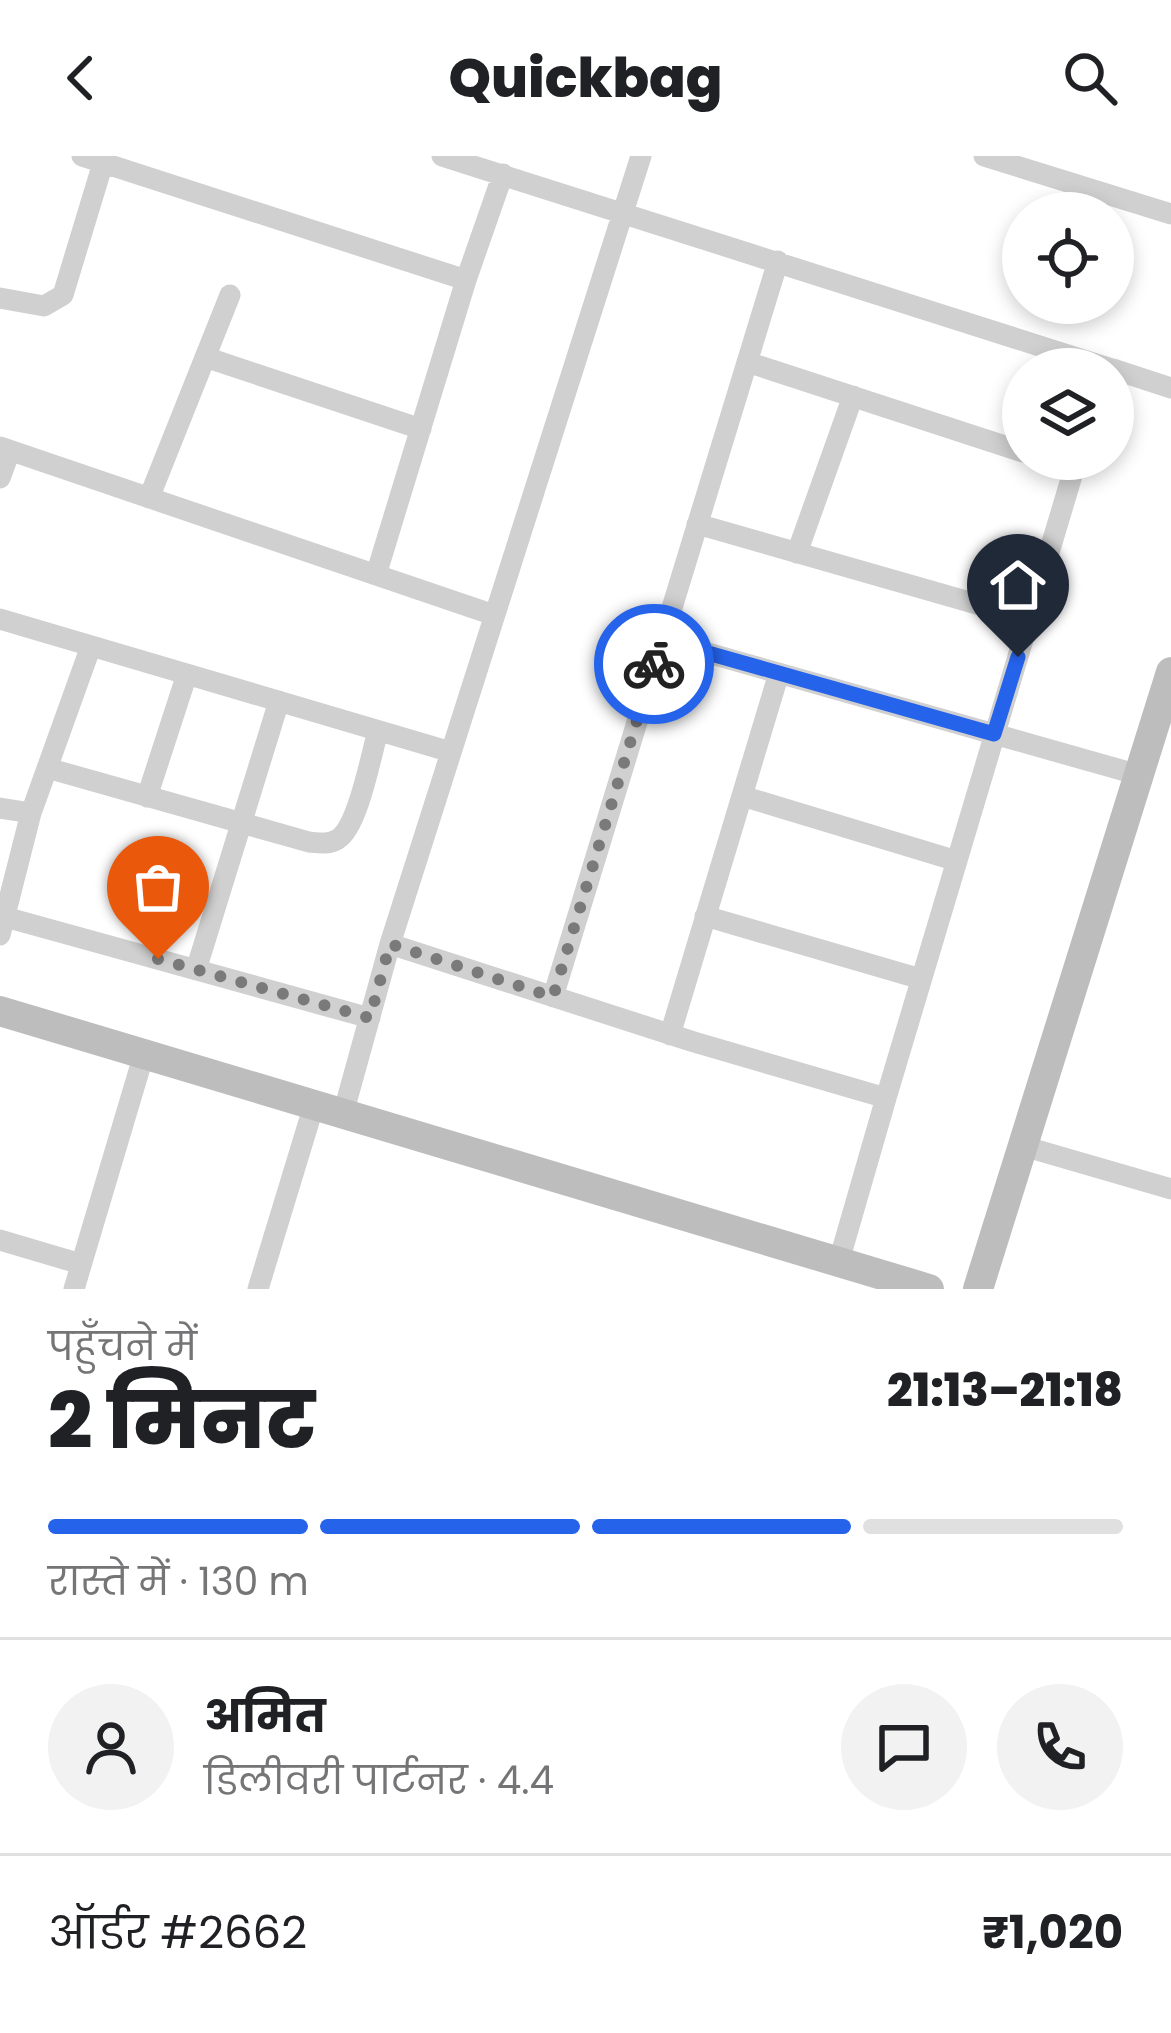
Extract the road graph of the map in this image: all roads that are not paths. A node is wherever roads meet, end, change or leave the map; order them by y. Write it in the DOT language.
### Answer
graph roads {
  1 [pos="442,156"];
  2 [pos="641,156"];
  3 [pos="984,156"];
  4 [pos="92,160"];
  5 [pos="503,174"];
  6 [pos="622,212"];
  7 [pos="1171,214"];
  8 [pos="778,262"];
  9 [pos="466,280"];
  10 [pos="230,295"];
  11 [pos="0,298"];
  12 [pos="1046,348"];
  13 [pos="205,357"];
  14 [pos="747,362"];
  15 [pos="1134,376"];
  16 [pos="1171,388"];
  17 [pos="853,396"];
  18 [pos="421,429"];
  19 [pos="1002,445"];
  20 [pos="5,449"];
  21 [pos="0,478"];
  22 [pos="1070,480"];
  23 [pos="148,498"];
  24 [pos="697,524"];
  25 [pos="797,553"];
  26 [pos="376,575"];
  27 [pos="494,615"];
  28 [pos="0,619"];
  29 [pos="1029,619"];
  30 [pos="662,640"];
  31 [pos="91,646"];
  32 [pos="1171,672"];
  33 [pos="779,673"];
  34 [pos="187,674"];
  35 [pos="279,701"];
  36 [pos="378,730"];
  37 [pos="994,734"];
  38 [pos="451,752"];
  39 [pos="47,768"];
  40 [pos="1139,776"];
  41 [pos="742,796"];
  42 [pos="147,797"];
  43 [pos="0,808"];
  44 [pos="31,813"];
  45 [pos="240,823"];
  46 [pos="957,861"];
  47 [pos="706,916"];
  48 [pos="2,926"];
  49 [pos="390,944"];
  50 [pos="196,970"];
  51 [pos="921,979"];
  52 [pos="553,997"];
  53 [pos="0,1011"];
  54 [pos="370,1018"];
  55 [pos="670,1035"];
  56 [pos="144,1054"];
  57 [pos="886,1098"];
  58 [pos="329,1110"];
  59 [pos="1023,1146"];
  60 [pos="1171,1189"];
  61 [pos="0,1240"];
  62 [pos="839,1261"];
  63 [pos="81,1264"];
  64 [pos="74,1289"];
  65 [pos="258,1289"];
  66 [pos="929,1289"];
  67 [pos="978,1289"];
  1 -- 5 [label="street"];
  2 -- 6 [label="street"];
  3 -- 7 [label="street"];
  4 -- 9 [label="street"];
  4 -- 11 [label="street"];
  5 -- 6 [label="street"];
  5 -- 9 [label="street"];
  6 -- 8 [label="street"];
  6 -- 27 [label="street"];
  8 -- 12 [label="street"];
  8 -- 14 [label="street"];
  9 -- 18 [label="street"];
  10 -- 13 [label="street"];
  13 -- 18 [label="street"];
  13 -- 23 [label="street"];
  14 -- 17 [label="street"];
  14 -- 24 [label="street"];
  15 -- 16 [label="street"];
  17 -- 19 [label="street"];
  17 -- 25 [label="street"];
  18 -- 26 [label="street"];
  20 -- 21 [label="street"];
  20 -- 23 [label="street"];
  22 -- 29 [label="street"];
  23 -- 26 [label="street"];
  24 -- 25 [label="street"];
  24 -- 30 [label="street"];
  25 -- 29 [label="street"];
  26 -- 27 [label="street"];
  27 -- 38 [label="street"];
  28 -- 31 [label="street"];
  29 -- 37 [label="street"];
  30 -- 33 [label="street"];
  30 -- 52 [label="street"];
  31 -- 34 [label="street"];
  31 -- 39 [label="street"];
  32 -- 40 [label="main road"];
  33 -- 37 [label="street"];
  33 -- 41 [label="street"];
  34 -- 35 [label="street"];
  34 -- 42 [label="street"];
  35 -- 36 [label="street"];
  35 -- 45 [label="street"];
  36 -- 38 [label="street"];
  36 -- 45 [label="street"];
  37 -- 40 [label="street"];
  37 -- 46 [label="street"];
  38 -- 49 [label="street"];
  39 -- 42 [label="street"];
  39 -- 44 [label="street"];
  40 -- 59 [label="main road"];
  41 -- 46 [label="street"];
  41 -- 47 [label="street"];
  42 -- 45 [label="street"];
  43 -- 44 [label="street"];
  44 -- 48 [label="street"];
  45 -- 50 [label="street"];
  46 -- 51 [label="street"];
  47 -- 51 [label="street"];
  47 -- 55 [label="street"];
  48 -- 50 [label="street"];
  49 -- 52 [label="street"];
  49 -- 54 [label="street"];
  50 -- 54 [label="street"];
  51 -- 57 [label="street"];
  52 -- 55 [label="street"];
  53 -- 56 [label="main road"];
  54 -- 58 [label="street"];
  55 -- 57 [label="street"];
  56 -- 58 [label="main road"];
  56 -- 63 [label="street"];
  57 -- 62 [label="street"];
  58 -- 62 [label="main road"];
  58 -- 65 [label="street"];
  59 -- 60 [label="street"];
  59 -- 67 [label="main road"];
  61 -- 63 [label="street"];
  62 -- 66 [label="main road"];
  63 -- 64 [label="street"];
}
